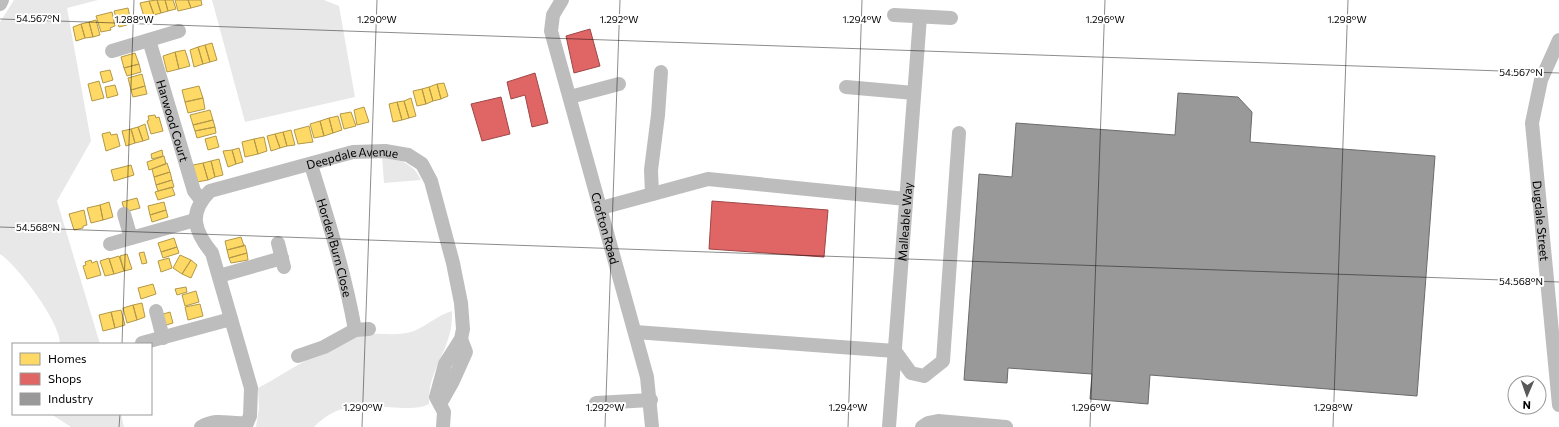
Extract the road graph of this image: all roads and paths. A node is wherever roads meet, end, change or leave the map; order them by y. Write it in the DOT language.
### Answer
graph roads {
  1 [pos="2,0"];
  2 [pos="562,0"];
  3 [pos="0,4"];
  4 [pos="894,15"];
  5 [pos="920,17"];
  6 [pos="952,18"];
  7 [pos="179,31"];
  8 [pos="149,40"];
  9 [pos="1558,44"];
  10 [pos="112,51"];
  11 [pos="661,72"];
  12 [pos="619,84"];
  13 [pos="846,87"];
  14 [pos="914,93"];
  15 [pos="570,96"];
  16 [pos="959,133"];
  17 [pos="310,165"];
  18 [pos="656,193"];
  19 [pos="906,199"];
  20 [pos="201,200"];
  21 [pos="600,208"];
  22 [pos="124,214"];
  23 [pos="195,220"];
  24 [pos="131,238"];
  25 [pos="278,243"];
  26 [pos="110,244"];
  27 [pos="219,276"];
  28 [pos="156,311"];
  29 [pos="232,319"];
  30 [pos="369,329"];
  31 [pos="355,330"];
  32 [pos="635,332"];
  33 [pos="163,338"];
  34 [pos="142,343"];
  35 [pos="895,351"];
  36 [pos="298,356"];
  37 [pos="651,400"];
  38 [pos="596,403"];
  39 [pos="1559,405"];
  40 [pos="245,426"];
  41 [pos="201,427"];
  42 [pos="443,427"];
  43 [pos="652,427"];
  44 [pos="889,427"];
  45 [pos="922,427"];
  46 [pos="1006,427"];
  1 -- 3 [label="street"];
  2 -- 15 [label="street, Crofton Road"];
  4 -- 5 [label="street"];
  5 -- 6 [label="street"];
  5 -- 14 [label="street, Malleable Way"];
  7 -- 8 [label="street"];
  8 -- 10 [label="street"];
  8 -- 20 [label="street, Harwood Court"];
  9 -- 39 [label="street, Dugdale Street"];
  11 -- 18 [label="street"];
  12 -- 15 [label="street"];
  13 -- 14 [label="street"];
  14 -- 19 [label="street, Malleable Way"];
  15 -- 21 [label="street, Crofton Road"];
  16 -- 35 [label="street"];
  17 -- 20 [label="street, Deepdale Avenue"];
  17 -- 31 [label="street, Horden Burn Close"];
  17 -- 42 [label="street, Deepdale Avenue"];
  18 -- 19 [label="street"];
  18 -- 21 [label="street"];
  19 -- 35 [label="street, Malleable Way"];
  20 -- 23 [label="street"];
  21 -- 32 [label="street, Crofton Road"];
  22 -- 24 [label="street"];
  23 -- 24 [label="street"];
  23 -- 27 [label="street"];
  24 -- 26 [label="street"];
  25 -- 27 [label="street"];
  27 -- 29 [label="street"];
  28 -- 33 [label="street"];
  29 -- 33 [label="street"];
  29 -- 40 [label="street"];
  30 -- 31 [label="street"];
  31 -- 36 [label="street"];
  32 -- 35 [label="street"];
  32 -- 37 [label="street, Crofton Road"];
  33 -- 34 [label="street"];
  35 -- 44 [label="street, Malleable Way"];
  37 -- 38 [label="street"];
  37 -- 43 [label="street, Crofton Road"];
  40 -- 41 [label="street"];
  45 -- 46 [label="street"];
}
